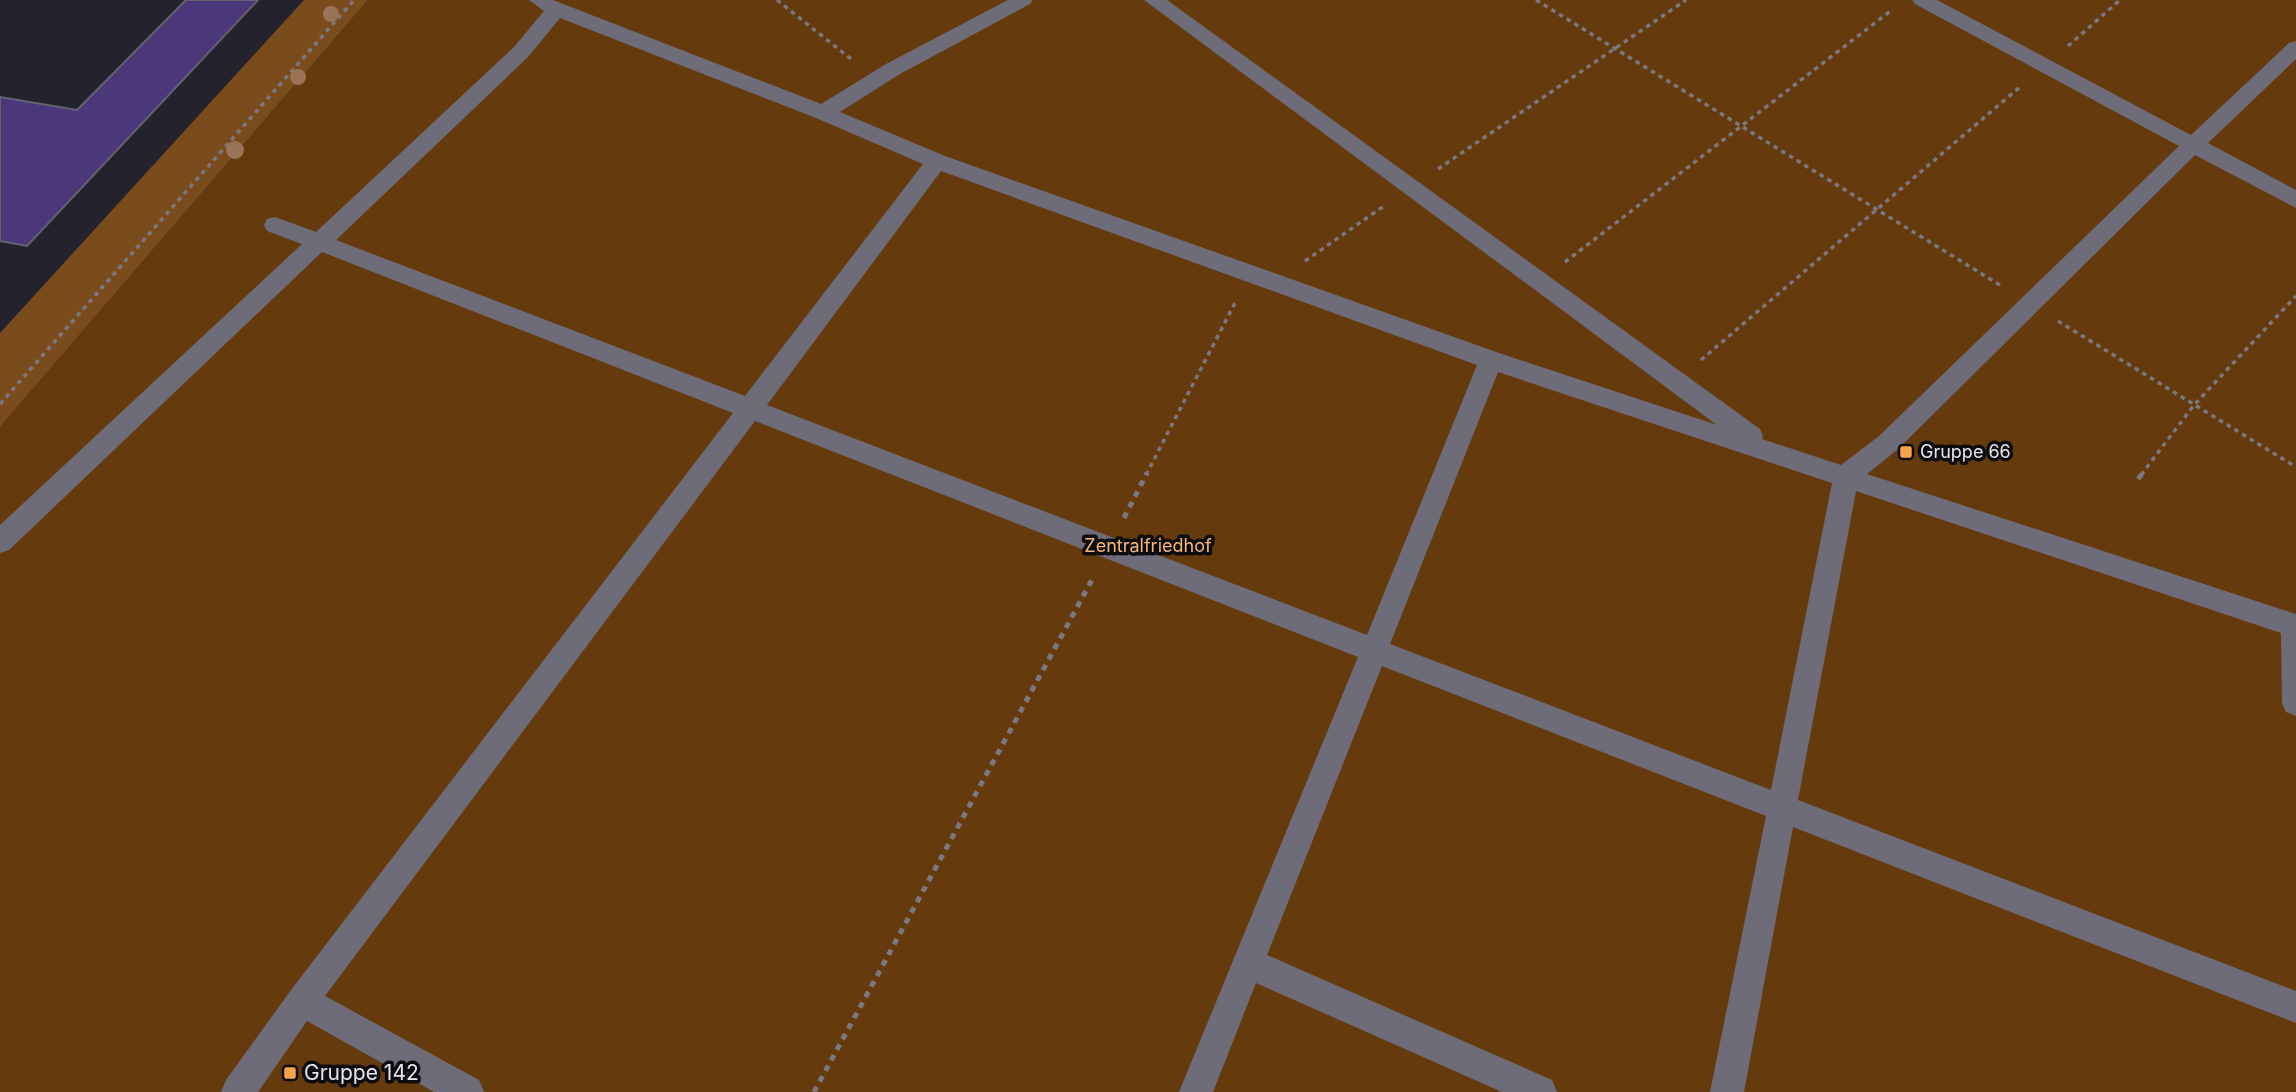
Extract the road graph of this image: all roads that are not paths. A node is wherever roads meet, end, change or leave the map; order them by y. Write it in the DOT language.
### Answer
graph roads {
  1 [pos="1023,0"];
  2 [pos="1154,0"];
  3 [pos="1922,0"];
  4 [pos="547,5"];
  5 [pos="2296,48"];
  6 [pos="823,113"];
  7 [pos="2193,145"];
  8 [pos="937,161"];
  9 [pos="2296,200"];
  10 [pos="275,225"];
  11 [pos="320,244"];
  12 [pos="1491,360"];
  13 [pos="750,409"];
  14 [pos="1769,450"];
  15 [pos="1846,476"];
  16 [pos="0,542"];
  17 [pos="2295,625"];
  18 [pos="1375,649"];
  19 [pos="2296,703"];
  20 [pos="1782,807"];
  21 [pos="1248,963"];
  22 [pos="302,1002"];
  23 [pos="2296,1007"];
  24 [pos="238,1092"];
  25 [pos="467,1092"];
  26 [pos="1196,1092"];
  27 [pos="1540,1092"];
  28 [pos="1727,1092"];
  1 -- 6 [label="lane"];
  2 -- 14 [label="lane"];
  3 -- 7 [label="lane"];
  4 -- 6 [label="lane"];
  4 -- 11 [label="lane"];
  5 -- 7 [label="lane"];
  6 -- 8 [label="lane"];
  7 -- 9 [label="lane"];
  7 -- 15 [label="lane"];
  8 -- 12 [label="lane"];
  8 -- 13 [label="lane"];
  10 -- 11 [label="lane"];
  11 -- 13 [label="lane"];
  11 -- 16 [label="lane"];
  12 -- 14 [label="lane"];
  12 -- 18 [label="lane"];
  13 -- 18 [label="lane"];
  13 -- 22 [label="lane"];
  14 -- 15 [label="lane"];
  15 -- 17 [label="lane"];
  15 -- 20 [label="lane"];
  17 -- 19 [label="lane"];
  18 -- 20 [label="lane"];
  18 -- 21 [label="lane"];
  20 -- 23 [label="lane"];
  20 -- 28 [label="lane"];
  21 -- 26 [label="lane"];
  21 -- 27 [label="lane"];
  22 -- 24 [label="lane"];
  22 -- 25 [label="lane"];
}
